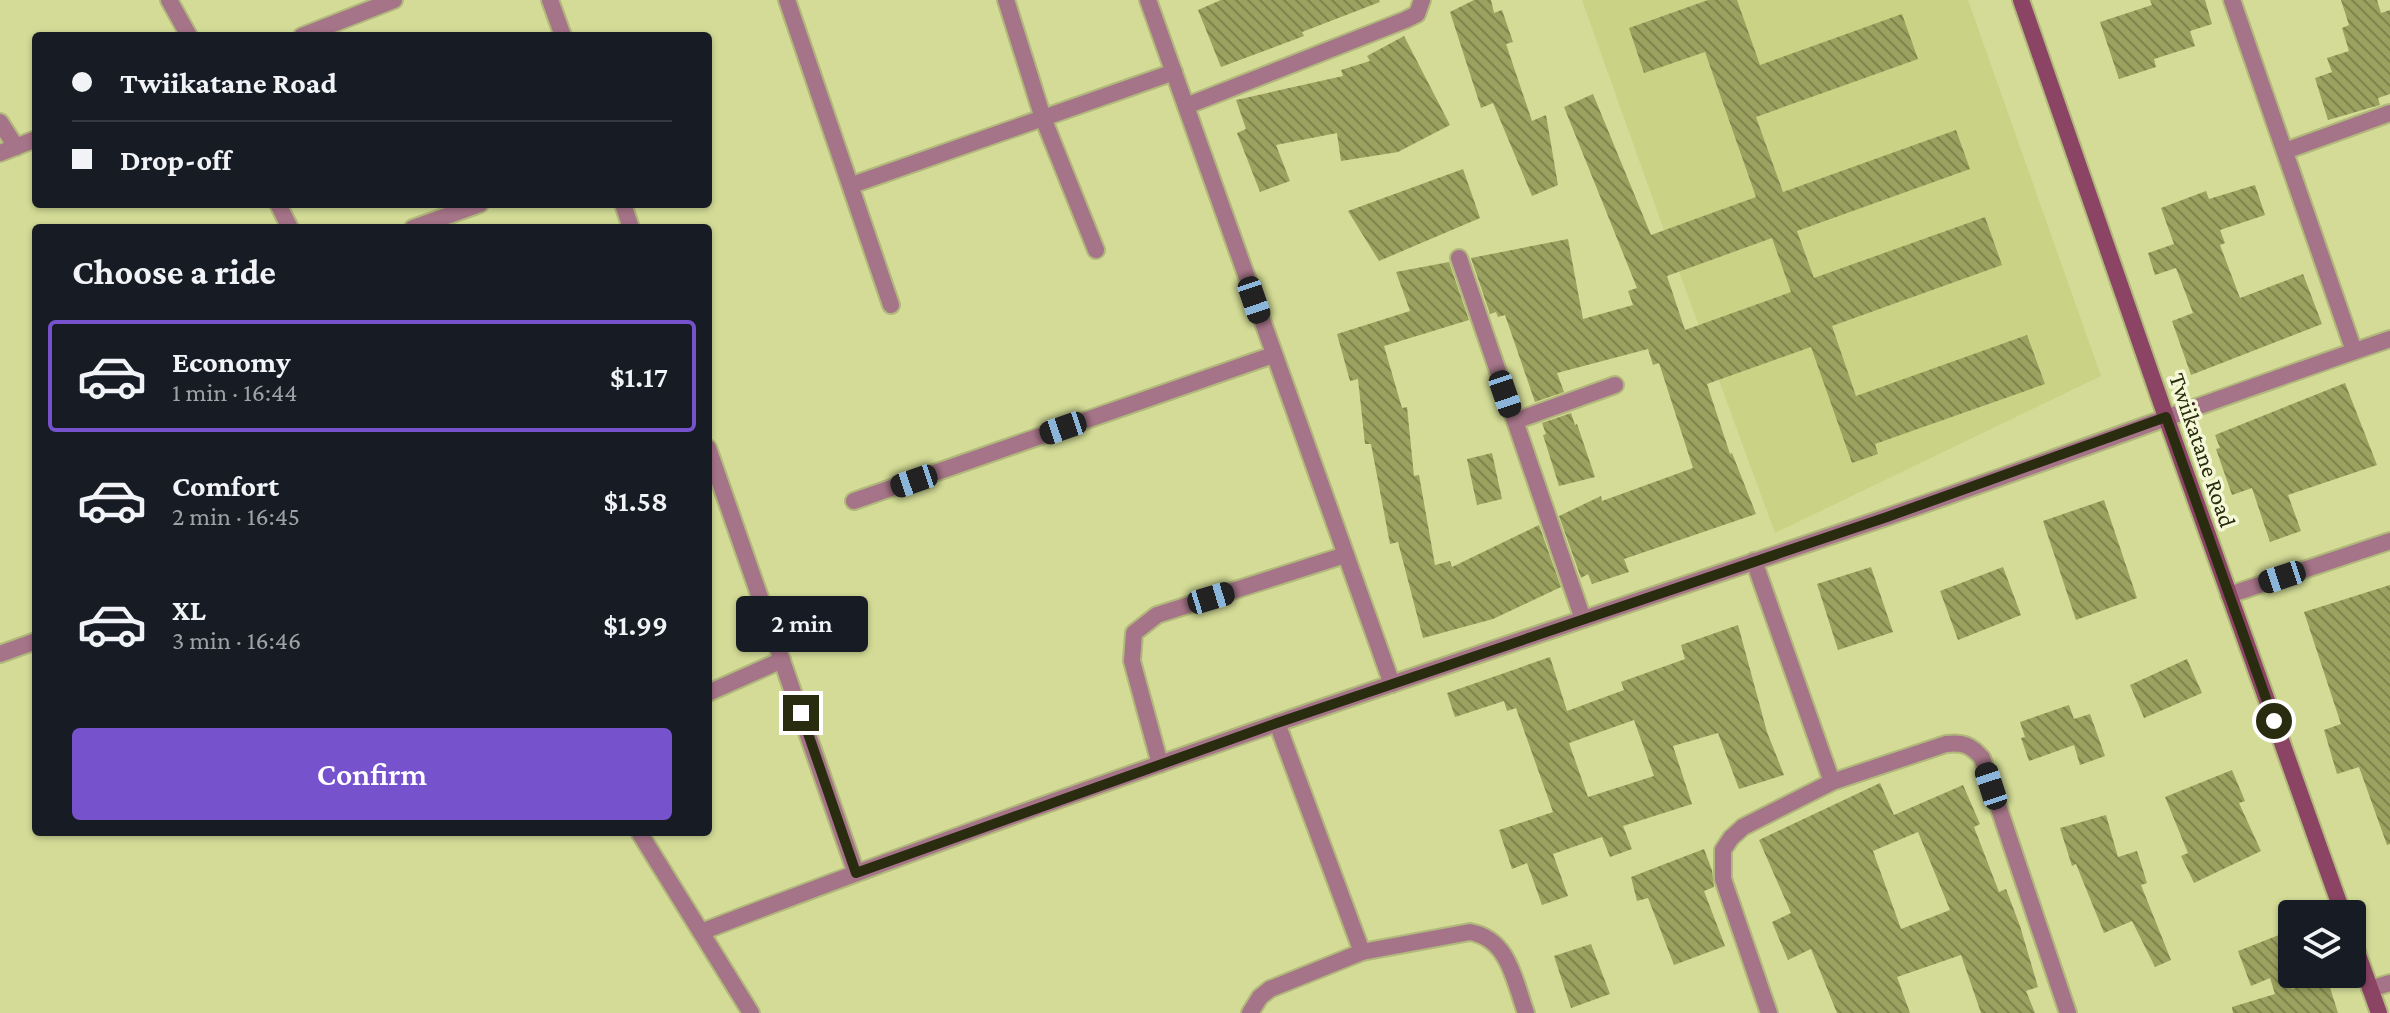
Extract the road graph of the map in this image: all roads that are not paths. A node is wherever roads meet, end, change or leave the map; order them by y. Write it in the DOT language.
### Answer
graph roads {
  1 [pos="169,0"];
  2 [pos="394,0"];
  3 [pos="550,0"];
  4 [pos="787,0"];
  5 [pos="1006,0"];
  6 [pos="1148,0"];
  7 [pos="1422,0"];
  8 [pos="2021,0"];
  9 [pos="2232,0"];
  10 [pos="187,32"];
  11 [pos="312,32"];
  12 [pos="562,32"];
  13 [pos="1174,72"];
  14 [pos="1186,106"];
  15 [pos="2390,113"];
  16 [pos="1043,118"];
  17 [pos="0,122"];
  18 [pos="32,141"];
  19 [pos="8,150"];
  20 [pos="2285,151"];
  21 [pos="852,185"];
  22 [pos="469,208"];
  23 [pos="424,224"];
  24 [pos="1096,250"];
  25 [pos="1459,258"];
  26 [pos="891,305"];
  27 [pos="2390,339"];
  28 [pos="2354,351"];
  29 [pos="1273,355"];
  30 [pos="1615,385"];
  31 [pos="2166,417"];
  32 [pos="1515,421"];
  33 [pos="712,459"];
  34 [pos="854,501"];
  35 [pos="2390,541"];
  36 [pos="1345,555"];
  37 [pos="1754,561"];
  38 [pos="2229,595"];
  39 [pos="1583,619"];
  40 [pos="32,642"];
  41 [pos="0,654"];
  42 [pos="782,660"];
  43 [pos="1392,684"];
  44 [pos="712,691"];
  45 [pos="1277,723"];
  46 [pos="1160,764"];
  47 [pos="1832,782"];
  48 [pos="641,836"];
  49 [pos="856,873"];
  50 [pos="2338,900"];
  51 [pos="701,932"];
  52 [pos="1362,952"];
  53 [pos="2366,978"];
  54 [pos="2390,983"];
  55 [pos="2370,989"];
  56 [pos="751,1013"];
  57 [pos="1250,1013"];
  58 [pos="1526,1013"];
  59 [pos="1769,1013"];
  60 [pos="2068,1013"];
  61 [pos="2379,1013"];
  1 -- 10 [label="street"];
  2 -- 11 [label="street"];
  3 -- 12 [label="street"];
  4 -- 21 [label="street"];
  5 -- 16 [label="street"];
  6 -- 13 [label="street"];
  7 -- 14 [label="street"];
  8 -- 31 [label="main road, Twiikatane Road"];
  9 -- 20 [label="street"];
  13 -- 14 [label="street"];
  13 -- 16 [label="street"];
  14 -- 29 [label="street"];
  15 -- 20 [label="street"];
  16 -- 21 [label="street"];
  16 -- 24 [label="street"];
  17 -- 19 [label="street"];
  18 -- 19 [label="street"];
  20 -- 28 [label="street"];
  21 -- 26 [label="street"];
  22 -- 23 [label="street"];
  25 -- 32 [label="street"];
  27 -- 28 [label="street"];
  28 -- 31 [label="street"];
  29 -- 34 [label="street"];
  29 -- 36 [label="street"];
  30 -- 32 [label="street"];
  31 -- 37 [label="street"];
  31 -- 38 [label="main road, Twiikatane Road"];
  32 -- 39 [label="street"];
  33 -- 42 [label="street"];
  35 -- 38 [label="street"];
  36 -- 43 [label="street"];
  36 -- 46 [label="street"];
  37 -- 39 [label="street"];
  37 -- 47 [label="street"];
  38 -- 50 [label="main road, Twiikatane Road"];
  39 -- 43 [label="street"];
  40 -- 41 [label="street"];
  42 -- 44 [label="street"];
  42 -- 49 [label="street"];
  43 -- 45 [label="street"];
  45 -- 46 [label="street"];
  45 -- 52 [label="street"];
  46 -- 49 [label="street"];
  47 -- 59 [label="street"];
  47 -- 60 [label="street"];
  48 -- 51 [label="street"];
  49 -- 51 [label="street"];
  51 -- 56 [label="street"];
  52 -- 57 [label="street"];
  52 -- 58 [label="street"];
  53 -- 55 [label="main road"];
  54 -- 55 [label="street"];
  55 -- 61 [label="main road"];
}
